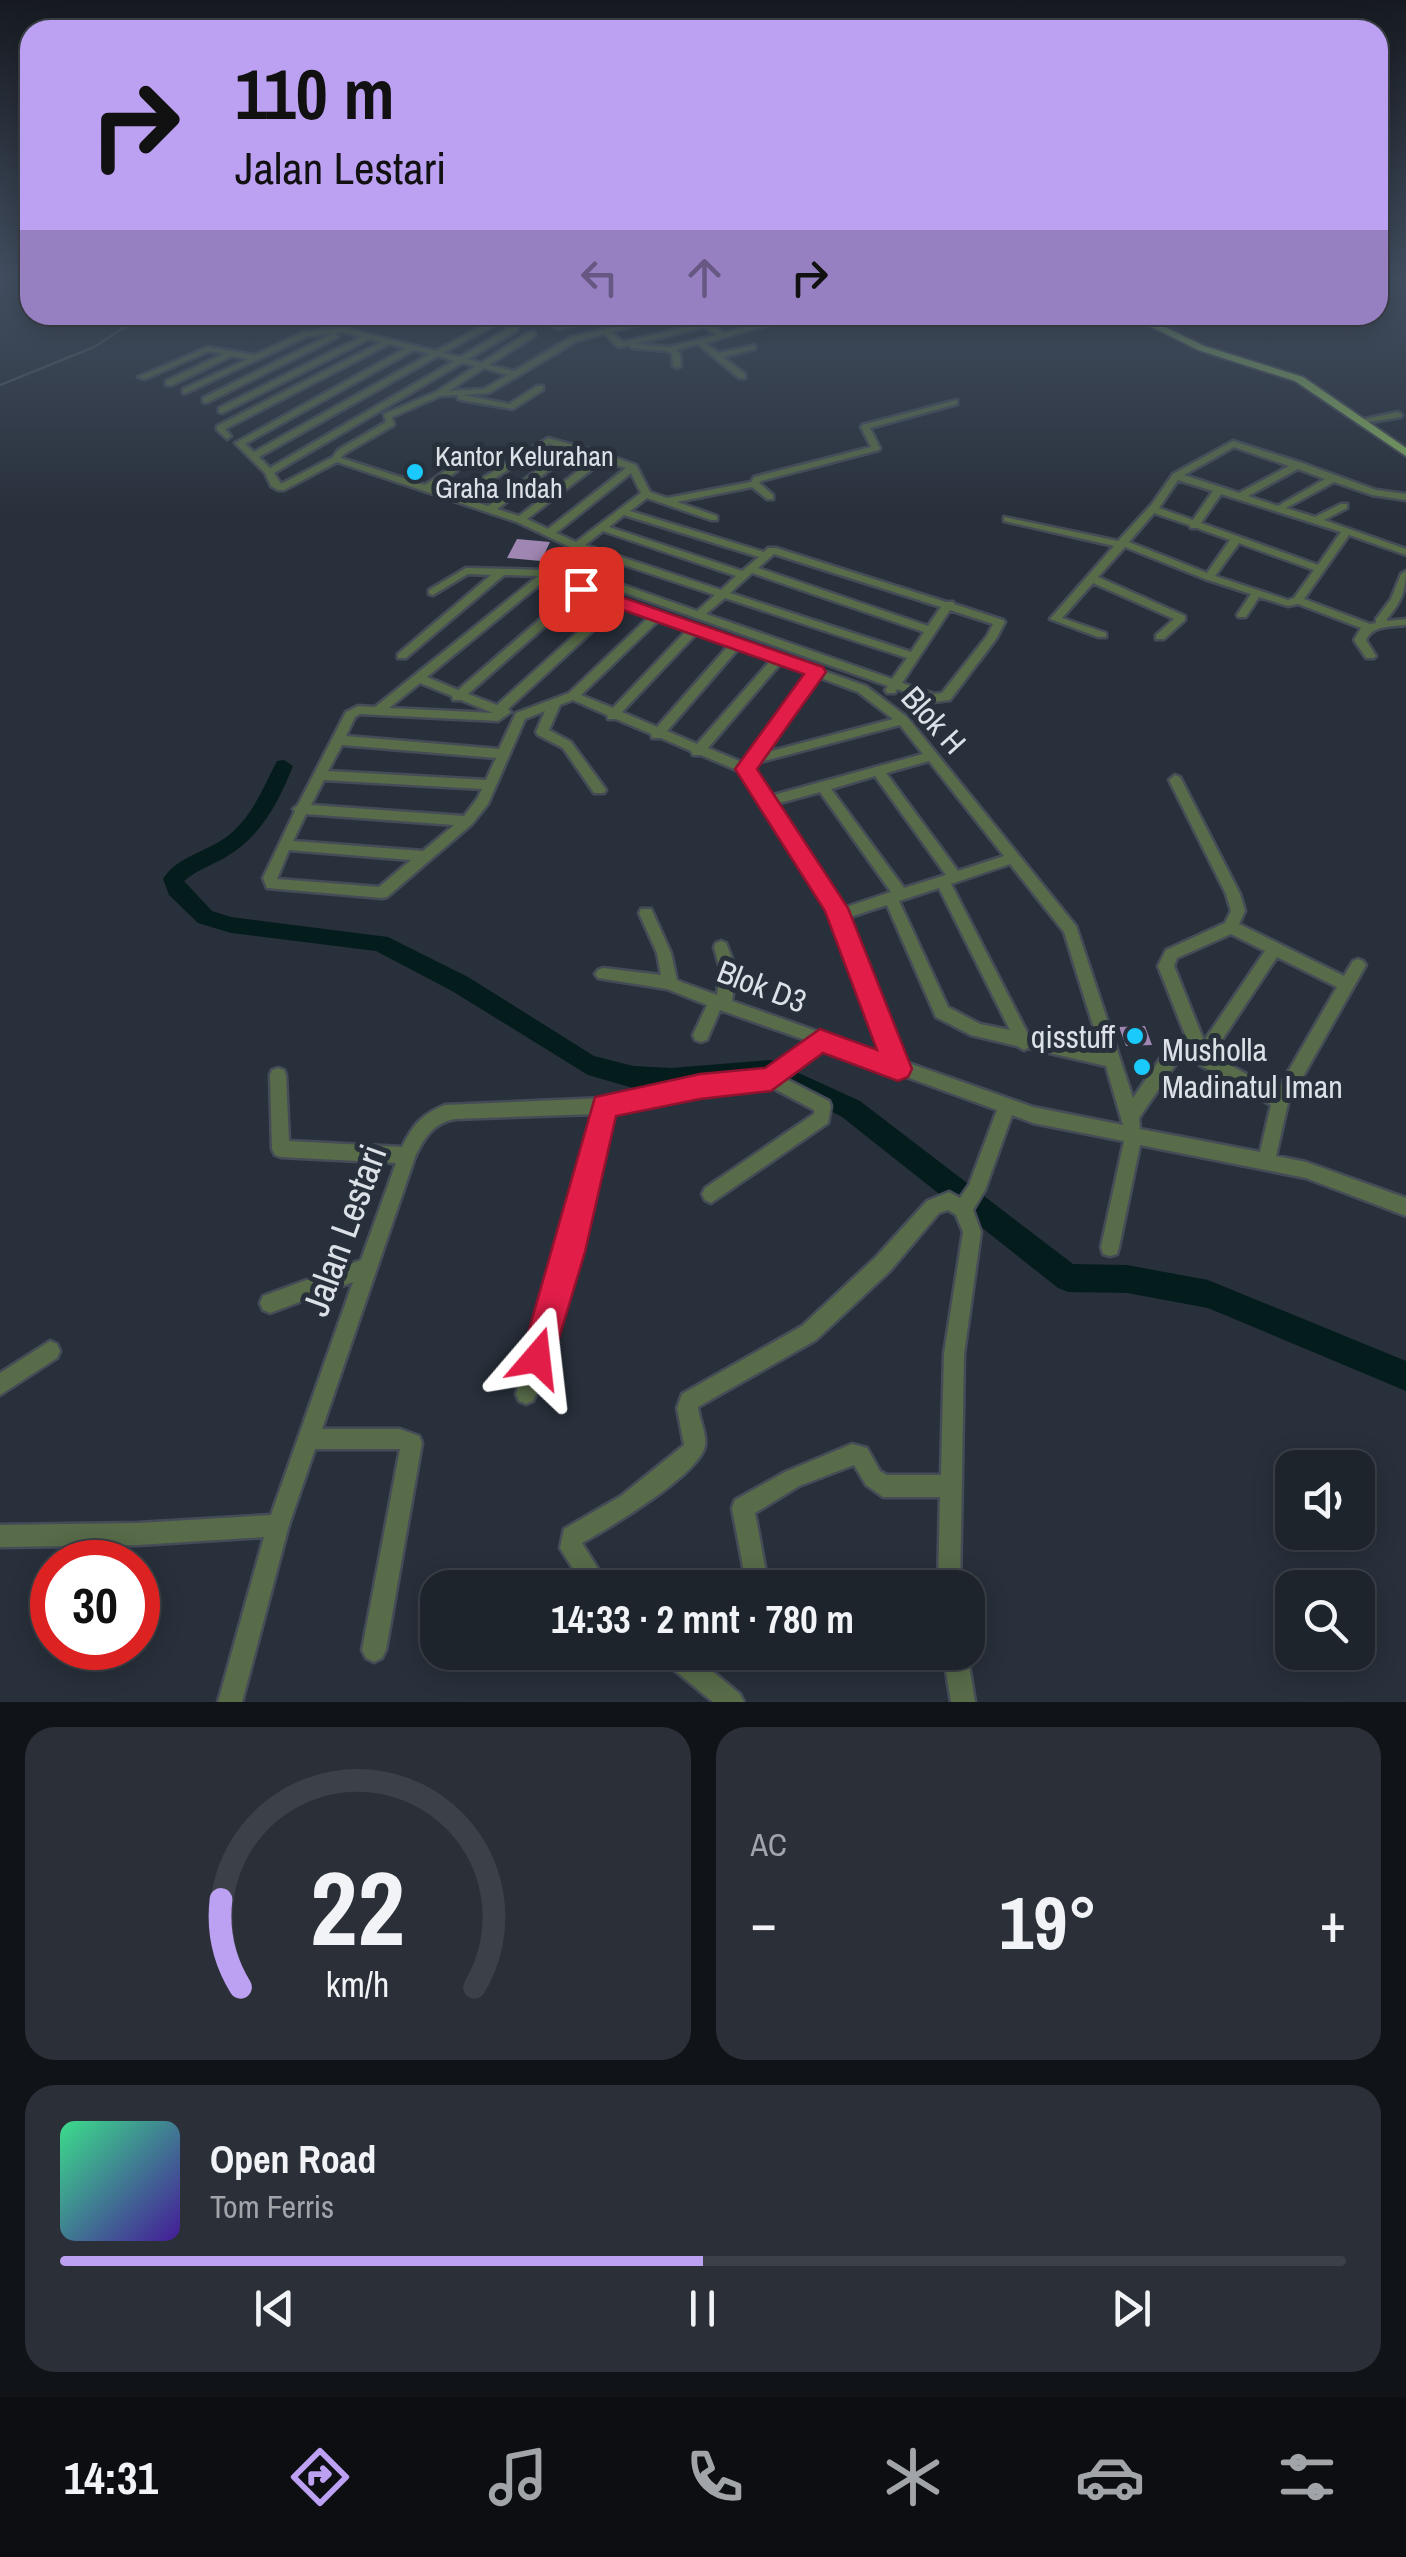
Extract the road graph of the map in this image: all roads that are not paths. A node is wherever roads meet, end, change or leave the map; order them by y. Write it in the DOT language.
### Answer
graph roads {
  1 [pos="189,356"];
  2 [pos="224,356"];
  3 [pos="250,356"];
  4 [pos="259,356"];
  5 [pos="292,356"];
  6 [pos="329,356"];
  7 [pos="362,356"];
  8 [pos="398,356"];
  9 [pos="432,356"];
  10 [pos="451,356"];
  11 [pos="465,356"];
  12 [pos="500,356"];
  13 [pos="545,356"];
  14 [pos="676,356"];
  15 [pos="718,356"];
  16 [pos="738,356"];
  17 [pos="1227,356"];
  18 [pos="256,358"];
  19 [pos="460,359"];
  20 [pos="277,364"];
  21 [pos="484,366"];
  22 [pos="677,366"];
  23 [pos="515,374"];
  24 [pos="252,376"];
  25 [pos="142,377"];
  26 [pos="169,383"];
  27 [pos="276,384"];
  28 [pos="540,388"];
  29 [pos="298,390"];
  30 [pos="186,391"];
  31 [pos="439,394"];
  32 [pos="455,395"];
  33 [pos="321,398"];
  34 [pos="206,400"];
  35 [pos="954,402"];
  36 [pos="345,405"];
  37 [pos="222,410"];
  38 [pos="371,412"];
  39 [pos="1398,415"];
  40 [pos="387,416"];
  41 [pos="1360,421"];
  42 [pos="226,436"];
  43 [pos="574,448"];
  44 [pos="1406,452"];
  45 [pos="603,456"];
  46 [pos="252,457"];
  47 [pos="469,458"];
  48 [pos="336,460"];
  49 [pos="1298,465"];
  50 [pos="633,467"];
  51 [pos="269,472"];
  52 [pos="1176,476"];
  53 [pos="1334,478"];
  54 [pos="754,484"];
  55 [pos="425,490"];
  56 [pos="1218,491"];
  57 [pos="646,494"];
  58 [pos="1242,495"];
  59 [pos="770,497"];
  60 [pos="1406,498"];
  61 [pos="456,499"];
  62 [pos="665,502"];
  63 [pos="1283,506"];
  64 [pos="1344,506"];
  65 [pos="1153,509"];
  66 [pos="489,510"];
  67 [pos="623,512"];
  68 [pos="714,518"];
  69 [pos="1007,519"];
  70 [pos="520,520"];
  71 [pos="1315,521"];
  72 [pos="1194,526"];
  73 [pos="603,528"];
  74 [pos="1347,531"];
  75 [pos="550,533"];
  76 [pos="1234,541"];
  77 [pos="1122,544"];
  78 [pos="577,546"];
  79 [pos="1406,552"];
  80 [pos="764,555"];
  81 [pos="552,569"];
  82 [pos="1320,569"];
  83 [pos="502,570"];
  84 [pos="746,572"];
  85 [pos="1406,574"];
  86 [pos="1091,578"];
  87 [pos="1208,578"];
  88 [pos="581,589"];
  89 [pos="434,592"];
  90 [pos="721,594"];
  91 [pos="1256,594"];
  92 [pos="1298,600"];
  93 [pos="618,602"];
  94 [pos="949,604"];
  95 [pos="658,615"];
  96 [pos="1242,615"];
  97 [pos="696,622"];
  98 [pos="1404,625"];
  99 [pos="1376,626"];
  100 [pos="930,631"];
  101 [pos="1102,634"];
  102 [pos="1160,637"];
  103 [pos="736,644"];
  104 [pos="402,656"];
  105 [pos="912,656"];
  106 [pos="1370,656"];
  107 [pos="780,658"];
  108 [pos="816,672"];
  109 [pos="420,680"];
  110 [pos="894,684"];
  111 [pos="574,696"];
  112 [pos="456,697"];
  113 [pos="883,701"];
  114 [pos="555,703"];
  115 [pos="378,711"];
  116 [pos="508,713"];
  117 [pos="612,716"];
  118 [pos="903,720"];
  119 [pos="656,735"];
  120 [pos="338,740"];
  121 [pos="697,752"];
  122 [pos="502,754"];
  123 [pos="932,756"];
  124 [pos="751,764"];
  125 [pos="878,771"];
  126 [pos="318,774"];
  127 [pos="1175,780"];
  128 [pos="490,785"];
  129 [pos="823,787"];
  130 [pos="599,790"];
  131 [pos="768,802"];
  132 [pos="300,809"];
  133 [pos="467,821"];
  134 [pos="284,845"];
  135 [pos="423,856"];
  136 [pos="1013,858"];
  137 [pos="949,879"];
  138 [pos="896,896"];
  139 [pos="646,913"];
  140 [pos="838,914"];
  141 [pos="1231,927"];
  142 [pos="721,947"];
  143 [pos="1274,949"];
  144 [pos="1358,966"];
  145 [pos="603,974"];
  146 [pos="670,982"];
  147 [pos="1346,984"];
  148 [pos="720,1003"];
  149 [pos="702,1035"];
  150 [pos="820,1040"];
  151 [pos="1024,1043"];
  152 [pos="1202,1056"];
  153 [pos="1112,1060"];
  154 [pos="898,1069"];
  155 [pos="778,1074"];
  156 [pos="278,1075"];
  157 [pos="1280,1101"];
  158 [pos="604,1106"];
  159 [pos="1006,1107"];
  160 [pos="1130,1116"];
  161 [pos="1132,1138"];
  162 [pos="407,1155"];
  163 [pos="1266,1162"];
  164 [pos="711,1194"];
  165 [pos="969,1201"];
  166 [pos="1406,1207"];
  167 [pos="1110,1247"];
  168 [pos="366,1268"];
  169 [pos="270,1303"];
  170 [pos="50,1351"];
  171 [pos="0,1385"];
  172 [pos="526,1394"];
  173 [pos="308,1439"];
  174 [pos="950,1486"];
  175 [pos="278,1525"];
  176 [pos="0,1536"];
  177 [pos="587,1570"];
  178 [pos="755,1570"];
  179 [pos="948,1570"];
  180 [pos="374,1650"];
  181 [pos="692,1670"];
  182 [pos="958,1670"];
  183 [pos="230,1702"];
  184 [pos="732,1702"];
  185 [pos="964,1702"];
  1 -- 25 [label="street"];
  2 -- 26 [label="street"];
  3 -- 18 [label="street"];
  4 -- 18 [label="street"];
  5 -- 20 [label="street"];
  6 -- 27 [label="street"];
  7 -- 29 [label="street"];
  8 -- 33 [label="street"];
  9 -- 36 [label="street"];
  10 -- 19 [label="street"];
  11 -- 19 [label="street"];
  12 -- 21 [label="street"];
  13 -- 23 [label="street"];
  14 -- 22 [label="street"];
  15 -- 16 [label="street"];
  17 -- 41 [label="main road"];
  18 -- 20 [label="street"];
  18 -- 30 [label="street"];
  19 -- 21 [label="street"];
  19 -- 38 [label="street"];
  20 -- 24 [label="street"];
  21 -- 23 [label="street"];
  21 -- 31 [label="street"];
  23 -- 32 [label="street"];
  24 -- 27 [label="street"];
  24 -- 34 [label="street"];
  27 -- 29 [label="street"];
  27 -- 37 [label="street"];
  28 -- 32 [label="street"];
  29 -- 33 [label="street"];
  29 -- 42 [label="street"];
  31 -- 32 [label="street"];
  31 -- 40 [label="street"];
  33 -- 36 [label="street"];
  33 -- 46 [label="street"];
  35 -- 54 [label="street"];
  36 -- 38 [label="street"];
  36 -- 46 [label="street"];
  38 -- 40 [label="street"];
  38 -- 51 [label="street"];
  39 -- 41 [label="street"];
  40 -- 48 [label="street"];
  41 -- 44 [label="main road"];
  43 -- 45 [label="street"];
  43 -- 61 [label="street"];
  43 -- 66 [label="street"];
  45 -- 50 [label="street"];
  45 -- 70 [label="street"];
  46 -- 51 [label="street"];
  47 -- 55 [label="street"];
  48 -- 51 [label="street"];
  48 -- 55 [label="street"];
  49 -- 52 [label="street"];
  49 -- 53 [label="street"];
  49 -- 58 [label="street"];
  50 -- 57 [label="street"];
  50 -- 75 [label="street"];
  52 -- 56 [label="street"];
  52 -- 65 [label="street"];
  53 -- 60 [label="street"];
  53 -- 63 [label="street"];
  54 -- 59 [label="street"];
  54 -- 62 [label="street"];
  55 -- 61 [label="street"];
  56 -- 71 [label="street"];
  56 -- 72 [label="street"];
  57 -- 62 [label="street"];
  57 -- 67 [label="street"];
  61 -- 66 [label="street"];
  62 -- 68 [label="street"];
  64 -- 71 [label="street"];
  65 -- 72 [label="street"];
  65 -- 77 [label="street"];
  66 -- 70 [label="street"];
  67 -- 73 [label="street"];
  67 -- 80 [label="street"];
  69 -- 77 [label="street"];
  70 -- 75 [label="street"];
  71 -- 74 [label="street"];
  72 -- 76 [label="street"];
  73 -- 78 [label="street"];
  73 -- 84 [label="street"];
  74 -- 79 [label="street"];
  74 -- 82 [label="street"];
  75 -- 78 [label="street"];
  76 -- 82 [label="street"];
  76 -- 87 [label="street"];
  77 -- 86 [label="street"];
  77 -- 87 [label="street"];
  78 -- 81 [label="street"];
  78 -- 90 [label="street"];
  80 -- 84 [label="street"];
  80 -- 94 [label="street"];
  81 -- 83 [label="street"];
  81 -- 88 [label="street, Blok H"];
  81 -- 97 [label="street"];
  81 -- 109 [label="street"];
  82 -- 92 [label="street"];
  83 -- 89 [label="street"];
  83 -- 104 [label="street"];
  84 -- 90 [label="street"];
  84 -- 100 [label="street"];
  85 -- 99 [label="street"];
  86 -- 101 [label="street"];
  86 -- 102 [label="street"];
  87 -- 91 [label="street"];
  88 -- 93 [label="street, Blok H"];
  88 -- 112 [label="street"];
  90 -- 97 [label="street"];
  90 -- 105 [label="street"];
  91 -- 92 [label="street"];
  91 -- 96 [label="street"];
  92 -- 99 [label="street"];
  93 -- 95 [label="street, Blok H"];
  93 -- 116 [label="street"];
  94 -- 100 [label="street"];
  94 -- 110 [label="street"];
  95 -- 97 [label="street, Blok H"];
  95 -- 111 [label="street"];
  97 -- 103 [label="street, Blok H"];
  97 -- 110 [label="street"];
  97 -- 117 [label="street"];
  98 -- 99 [label="street"];
  99 -- 106 [label="street"];
  100 -- 105 [label="street"];
  103 -- 107 [label="street, Blok H"];
  103 -- 119 [label="street"];
  105 -- 110 [label="street"];
  107 -- 108 [label="street, Blok H"];
  107 -- 121 [label="street"];
  108 -- 113 [label="street, Blok H"];
  108 -- 124 [label="street"];
  109 -- 112 [label="street"];
  109 -- 115 [label="street"];
  110 -- 113 [label="street"];
  111 -- 114 [label="street"];
  111 -- 117 [label="street"];
  112 -- 116 [label="street"];
  113 -- 118 [label="street, Blok H"];
  114 -- 116 [label="street"];
  114 -- 130 [label="street"];
  115 -- 116 [label="street"];
  115 -- 120 [label="street"];
  116 -- 122 [label="street"];
  117 -- 119 [label="street"];
  118 -- 123 [label="street, Blok H"];
  118 -- 124 [label="street"];
  119 -- 121 [label="street"];
  120 -- 122 [label="street"];
  120 -- 126 [label="street"];
  121 -- 124 [label="street"];
  122 -- 128 [label="street"];
  123 -- 125 [label="street"];
  123 -- 136 [label="street, Blok H"];
  124 -- 131 [label="street"];
  125 -- 129 [label="street"];
  125 -- 137 [label="street"];
  126 -- 128 [label="street"];
  126 -- 132 [label="street"];
  127 -- 141 [label="street"];
  128 -- 133 [label="street"];
  129 -- 131 [label="street"];
  129 -- 138 [label="street"];
  131 -- 140 [label="street"];
  132 -- 133 [label="street"];
  132 -- 134 [label="street"];
  133 -- 135 [label="street"];
  134 -- 135 [label="street"];
  134 -- 135 [label="street"];
  136 -- 137 [label="street"];
  136 -- 153 [label="street, Blok H"];
  137 -- 138 [label="street"];
  137 -- 151 [label="street"];
  138 -- 140 [label="street"];
  138 -- 151 [label="street"];
  139 -- 146 [label="street, Blok D3"];
  140 -- 154 [label="street"];
  141 -- 143 [label="street"];
  141 -- 152 [label="street"];
  142 -- 148 [label="street"];
  143 -- 147 [label="street"];
  143 -- 152 [label="street"];
  144 -- 147 [label="street"];
  145 -- 146 [label="street"];
  146 -- 148 [label="street, Blok D3"];
  147 -- 157 [label="street"];
  148 -- 149 [label="street"];
  148 -- 150 [label="street, Blok D3"];
  150 -- 154 [label="street, Blok D3"];
  150 -- 155 [label="street"];
  151 -- 153 [label="street"];
  152 -- 157 [label="street"];
  152 -- 160 [label="street"];
  153 -- 160 [label="street, Blok H"];
  154 -- 159 [label="street, Blok D3"];
  155 -- 158 [label="street, Jalan Lestari"];
  155 -- 164 [label="street"];
  156 -- 162 [label="street"];
  157 -- 163 [label="street"];
  158 -- 162 [label="street, Jalan Lestari"];
  158 -- 172 [label="street"];
  159 -- 161 [label="street, Blok D3"];
  159 -- 165 [label="street"];
  160 -- 161 [label="street, Blok H"];
  161 -- 163 [label="street, Blok D3"];
  161 -- 167 [label="street, Blok H"];
  162 -- 168 [label="street, Jalan Lestari"];
  163 -- 166 [label="street, Blok D3"];
  165 -- 174 [label="street"];
  165 -- 177 [label="street"];
  168 -- 169 [label="street"];
  168 -- 173 [label="street, Jalan Lestari"];
  170 -- 171 [label="street"];
  173 -- 175 [label="street, Jalan Lestari"];
  173 -- 180 [label="street"];
  174 -- 178 [label="street"];
  174 -- 179 [label="street"];
  175 -- 176 [label="street"];
  175 -- 183 [label="street, Jalan Lestari"];
  181 -- 184 [label="street"];
  182 -- 185 [label="street"];
}
